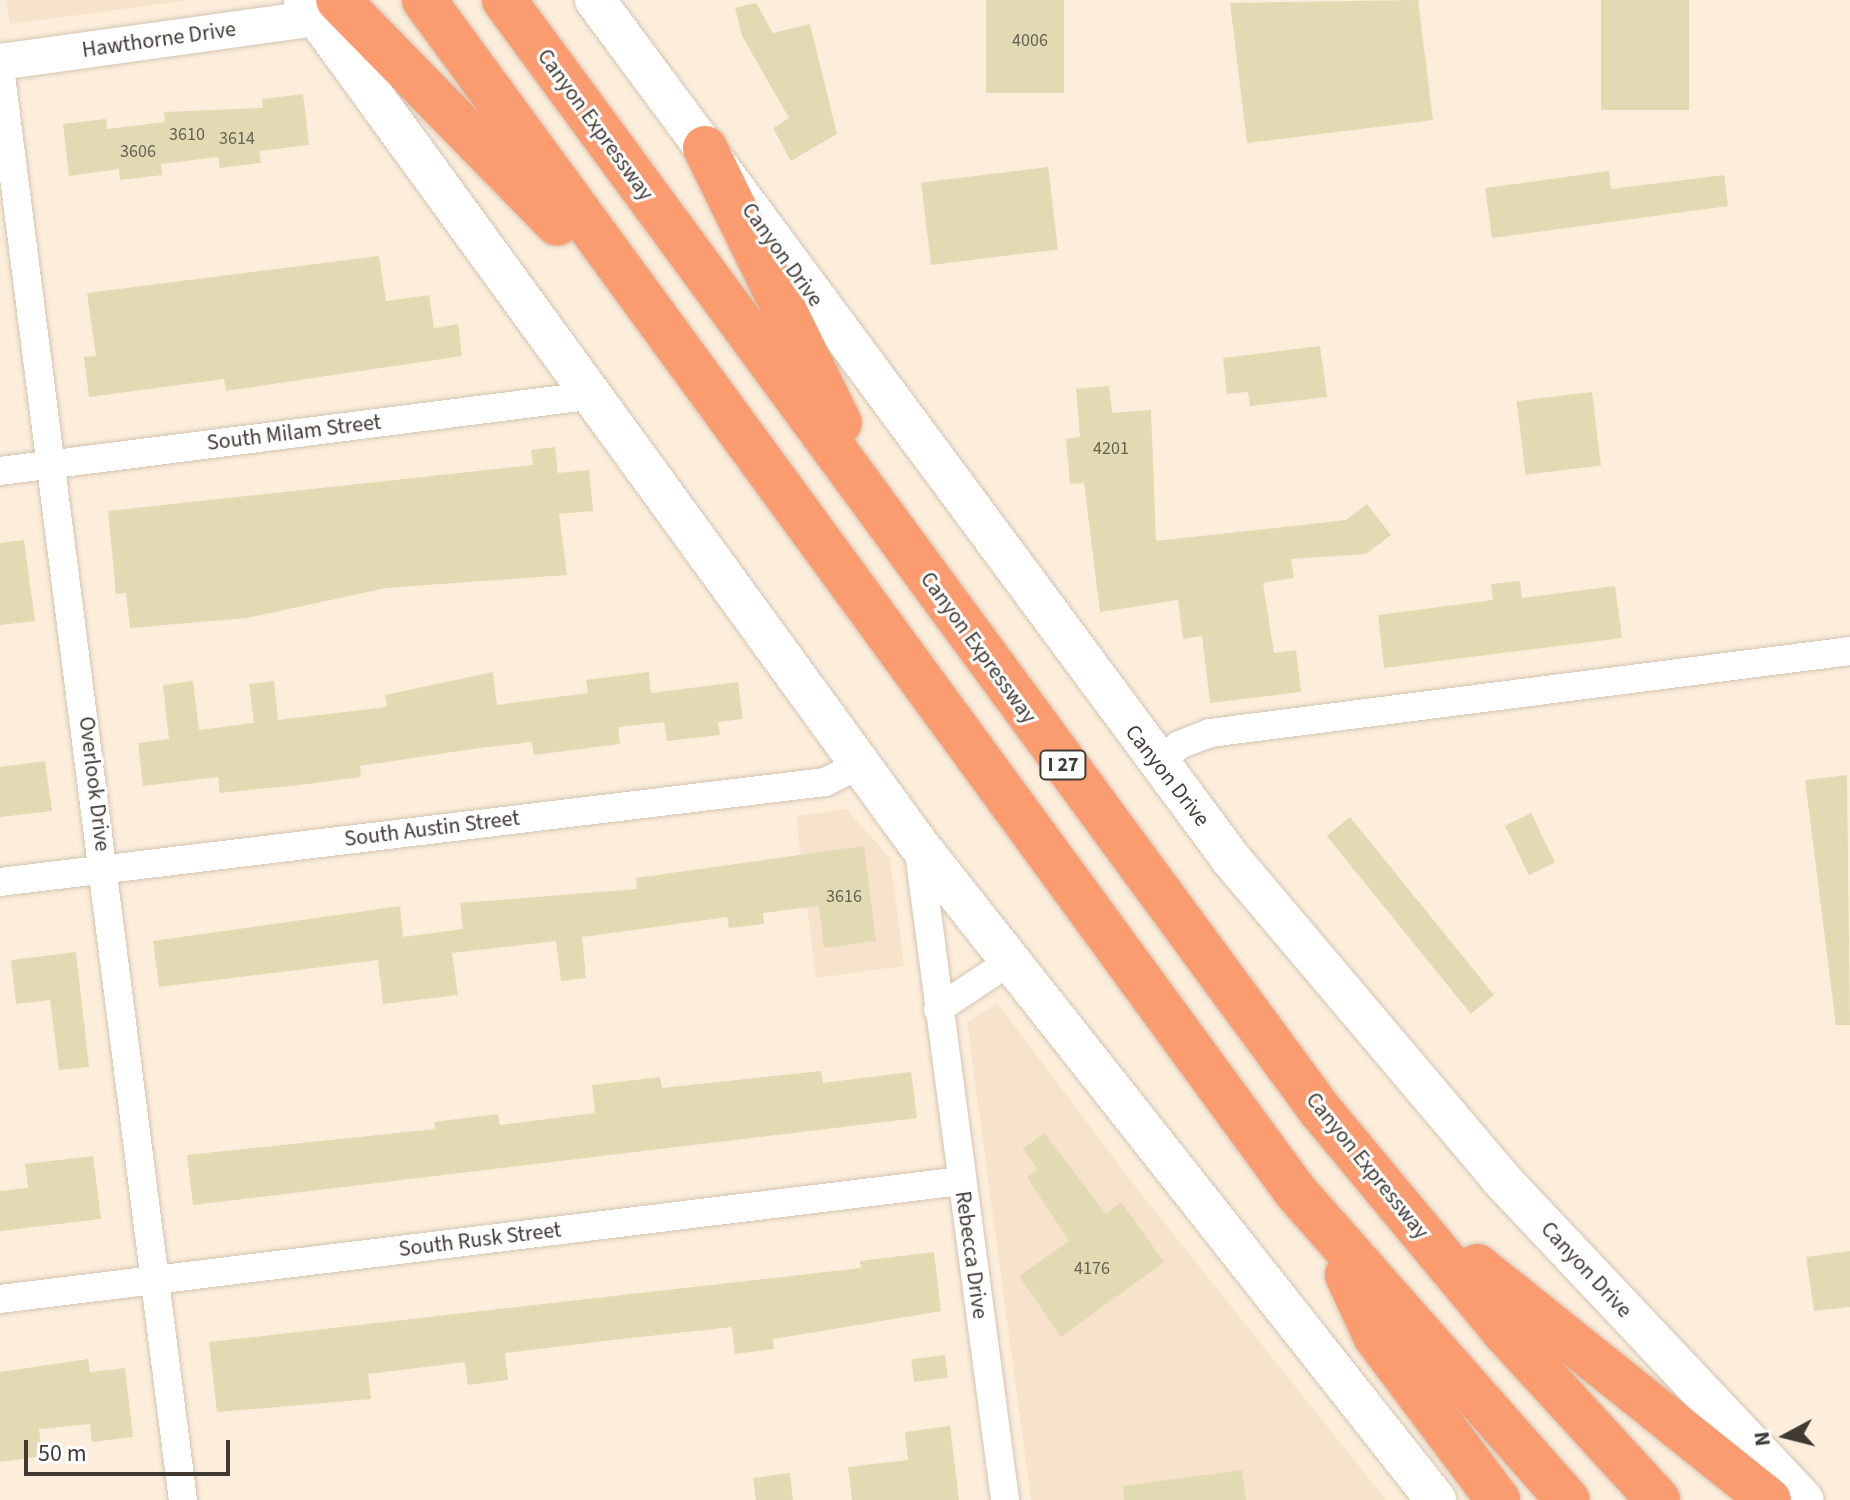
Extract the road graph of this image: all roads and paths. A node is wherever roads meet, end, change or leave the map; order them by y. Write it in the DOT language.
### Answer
graph roads {
  1 [pos="424,0"];
  2 [pos="504,0"];
  3 [pos="595,0"];
  4 [pos="320,6"];
  5 [pos="0,65"];
  6 [pos="705,148"];
  7 [pos="711,391"];
  8 [pos="588,396"];
  9 [pos="50,465"];
  10 [pos="0,471"];
  11 [pos="908,553"];
  12 [pos="1850,651"];
  13 [pos="860,765"];
  14 [pos="1157,765"];
  15 [pos="918,844"];
  16 [pos="105,869"];
  17 [pos="0,882"];
  18 [pos="1009,962"];
  19 [pos="938,1009"];
  20 [pos="1370,1170"];
  21 [pos="961,1181"];
  22 [pos="1327,1232"];
  23 [pos="156,1280"];
  24 [pos="0,1299"];
  25 [pos="183,1500"];
  26 [pos="1005,1500"];
  27 [pos="1436,1500"];
  28 [pos="1498,1500"];
  29 [pos="1567,1500"];
  30 [pos="1658,1500"];
  31 [pos="1769,1500"];
  32 [pos="1803,1500"];
  1 -- 7 [label="highway"];
  2 -- 11 [label="highway, Canyon Expressway / I 27"];
  3 -- 6 [label="main road, Canyon Drive"];
  4 -- 5 [label="street, Hawthorne Drive"];
  4 -- 7 [label="highway"];
  4 -- 8 [label="main road"];
  5 -- 9 [label="street, Overlook Drive"];
  6 -- 11 [label="highway"];
  6 -- 14 [label="main road, Canyon Drive"];
  7 -- 22 [label="highway"];
  8 -- 9 [label="street, South Milam Street"];
  8 -- 13 [label="main road"];
  9 -- 10 [label="street, South Milam Street"];
  9 -- 16 [label="street, Overlook Drive"];
  11 -- 20 [label="highway, Canyon Expressway / I 27"];
  12 -- 14 [label="street"];
  13 -- 15 [label="main road"];
  13 -- 16 [label="street, South Austin Street"];
  14 -- 32 [label="main road, Canyon Drive"];
  15 -- 18 [label="main road"];
  15 -- 19 [label="street, Rebecca Drive"];
  16 -- 17 [label="street, South Austin Street"];
  16 -- 23 [label="street, Overlook Drive"];
  18 -- 19 [label="street"];
  18 -- 27 [label="main road"];
  19 -- 21 [label="street, Rebecca Drive"];
  20 -- 30 [label="highway, Canyon Expressway / I 27"];
  20 -- 31 [label="highway"];
  21 -- 23 [label="street, South Rusk Street"];
  21 -- 26 [label="street, Rebecca Drive"];
  22 -- 28 [label="highway"];
  22 -- 29 [label="highway"];
  23 -- 24 [label="street, South Rusk Street"];
  23 -- 25 [label="street, Overlook Drive"];
}
